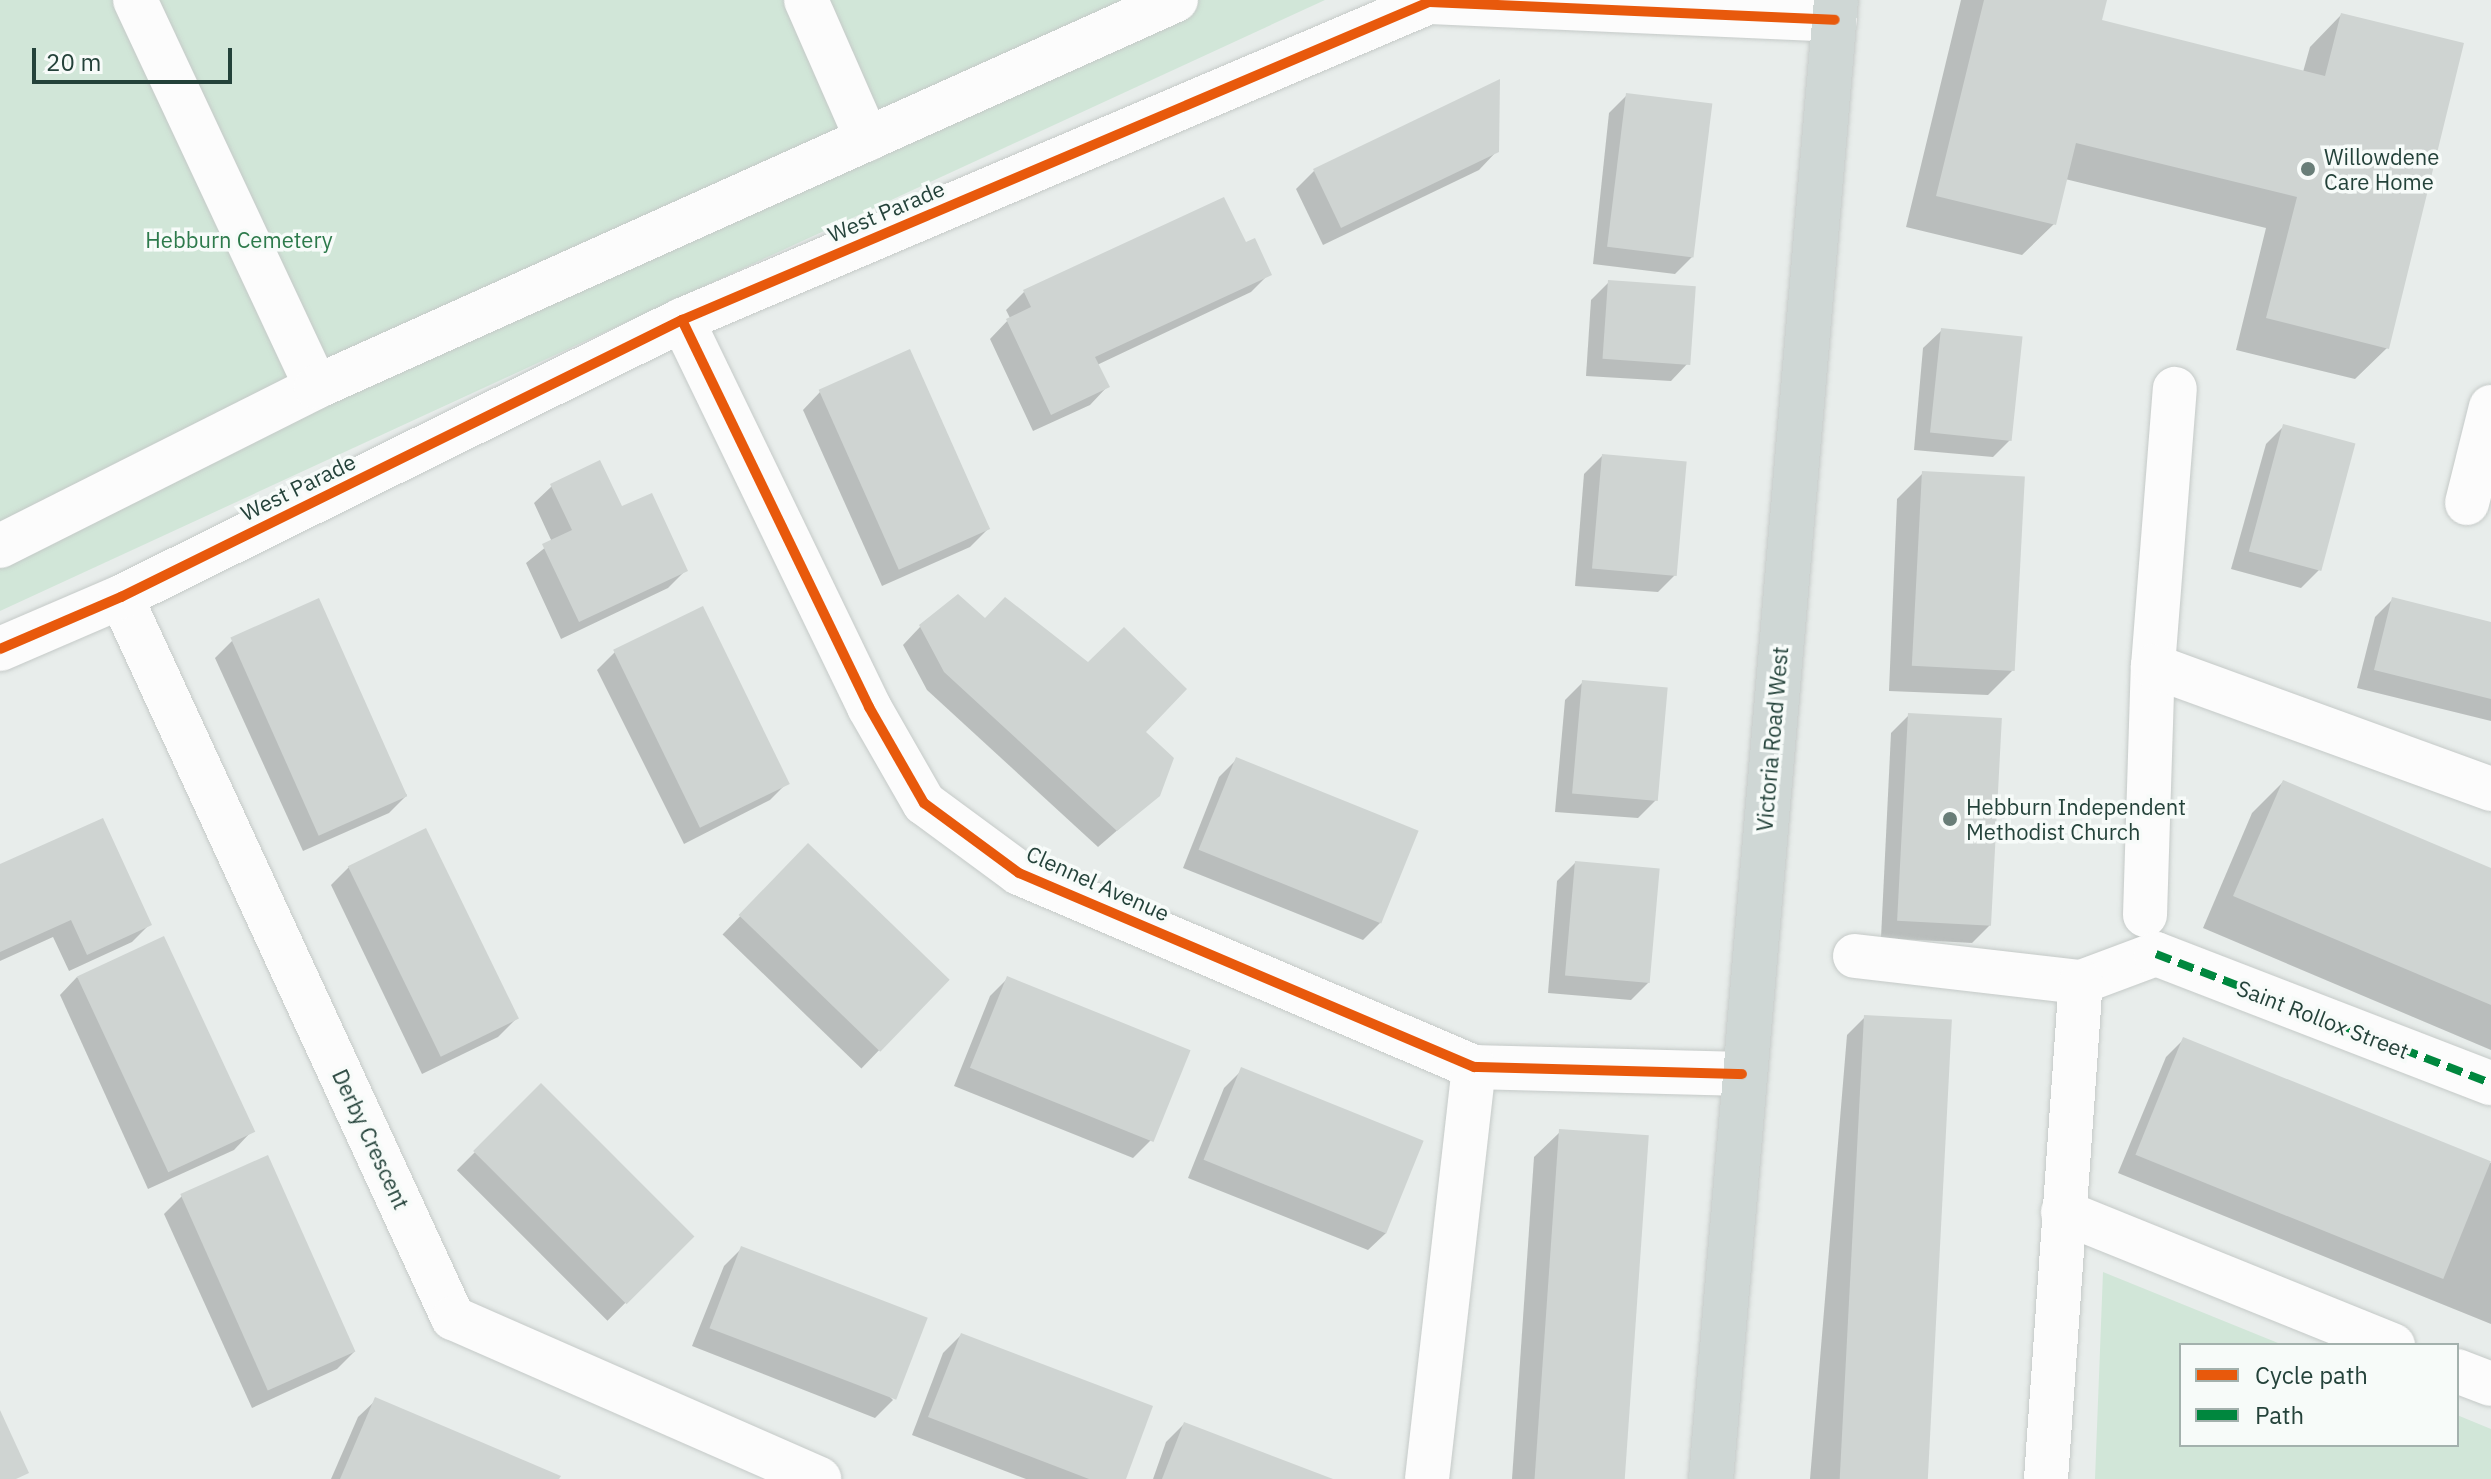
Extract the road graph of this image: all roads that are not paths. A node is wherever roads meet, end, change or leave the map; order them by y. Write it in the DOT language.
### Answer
graph roads {
  1 [pos="135,0"];
  2 [pos="806,0"];
  3 [pos="1176,0"];
  4 [pos="1835,10"];
  5 [pos="867,139"];
  6 [pos="682,320"];
  7 [pos="316,387"];
  8 [pos="2175,389"];
  9 [pos="2491,407"];
  10 [pos="2467,503"];
  11 [pos="0,546"];
  12 [pos="121,597"];
  13 [pos="0,649"];
  14 [pos="2153,666"];
  15 [pos="2491,789"];
  16 [pos="2150,934"];
  17 [pos="1855,956"];
  18 [pos="2081,982"];
  19 [pos="1474,1067"];
  20 [pos="1742,1074"];
  21 [pos="2491,1083"];
  22 [pos="2063,1212"];
  23 [pos="2388,1343"];
  24 [pos="2459,1372"];
  25 [pos="2491,1384"];
  26 [pos="819,1479"];
  27 [pos="1427,1479"];
  28 [pos="1711,1479"];
  29 [pos="2046,1479"];
  1 -- 7 [label="street"];
  2 -- 5 [label="street"];
  3 -- 5 [label="street"];
  4 -- 6 [label="street, West Parade"];
  4 -- 20 [label="main road, Victoria Road West"];
  5 -- 7 [label="street"];
  6 -- 12 [label="street, West Parade"];
  6 -- 19 [label="street, Clennel Avenue"];
  7 -- 11 [label="street"];
  8 -- 14 [label="street"];
  9 -- 10 [label="street"];
  12 -- 13 [label="street, West Parade"];
  12 -- 26 [label="street, Derby Crescent"];
  14 -- 15 [label="street"];
  14 -- 16 [label="street"];
  16 -- 18 [label="street"];
  16 -- 21 [label="street, Saint Rollox Street"];
  17 -- 18 [label="street"];
  18 -- 22 [label="street"];
  19 -- 20 [label="street, Clennel Avenue"];
  19 -- 27 [label="street"];
  20 -- 28 [label="main road, Victoria Road West"];
  22 -- 23 [label="street"];
  22 -- 29 [label="street"];
  24 -- 25 [label="street"];
}
